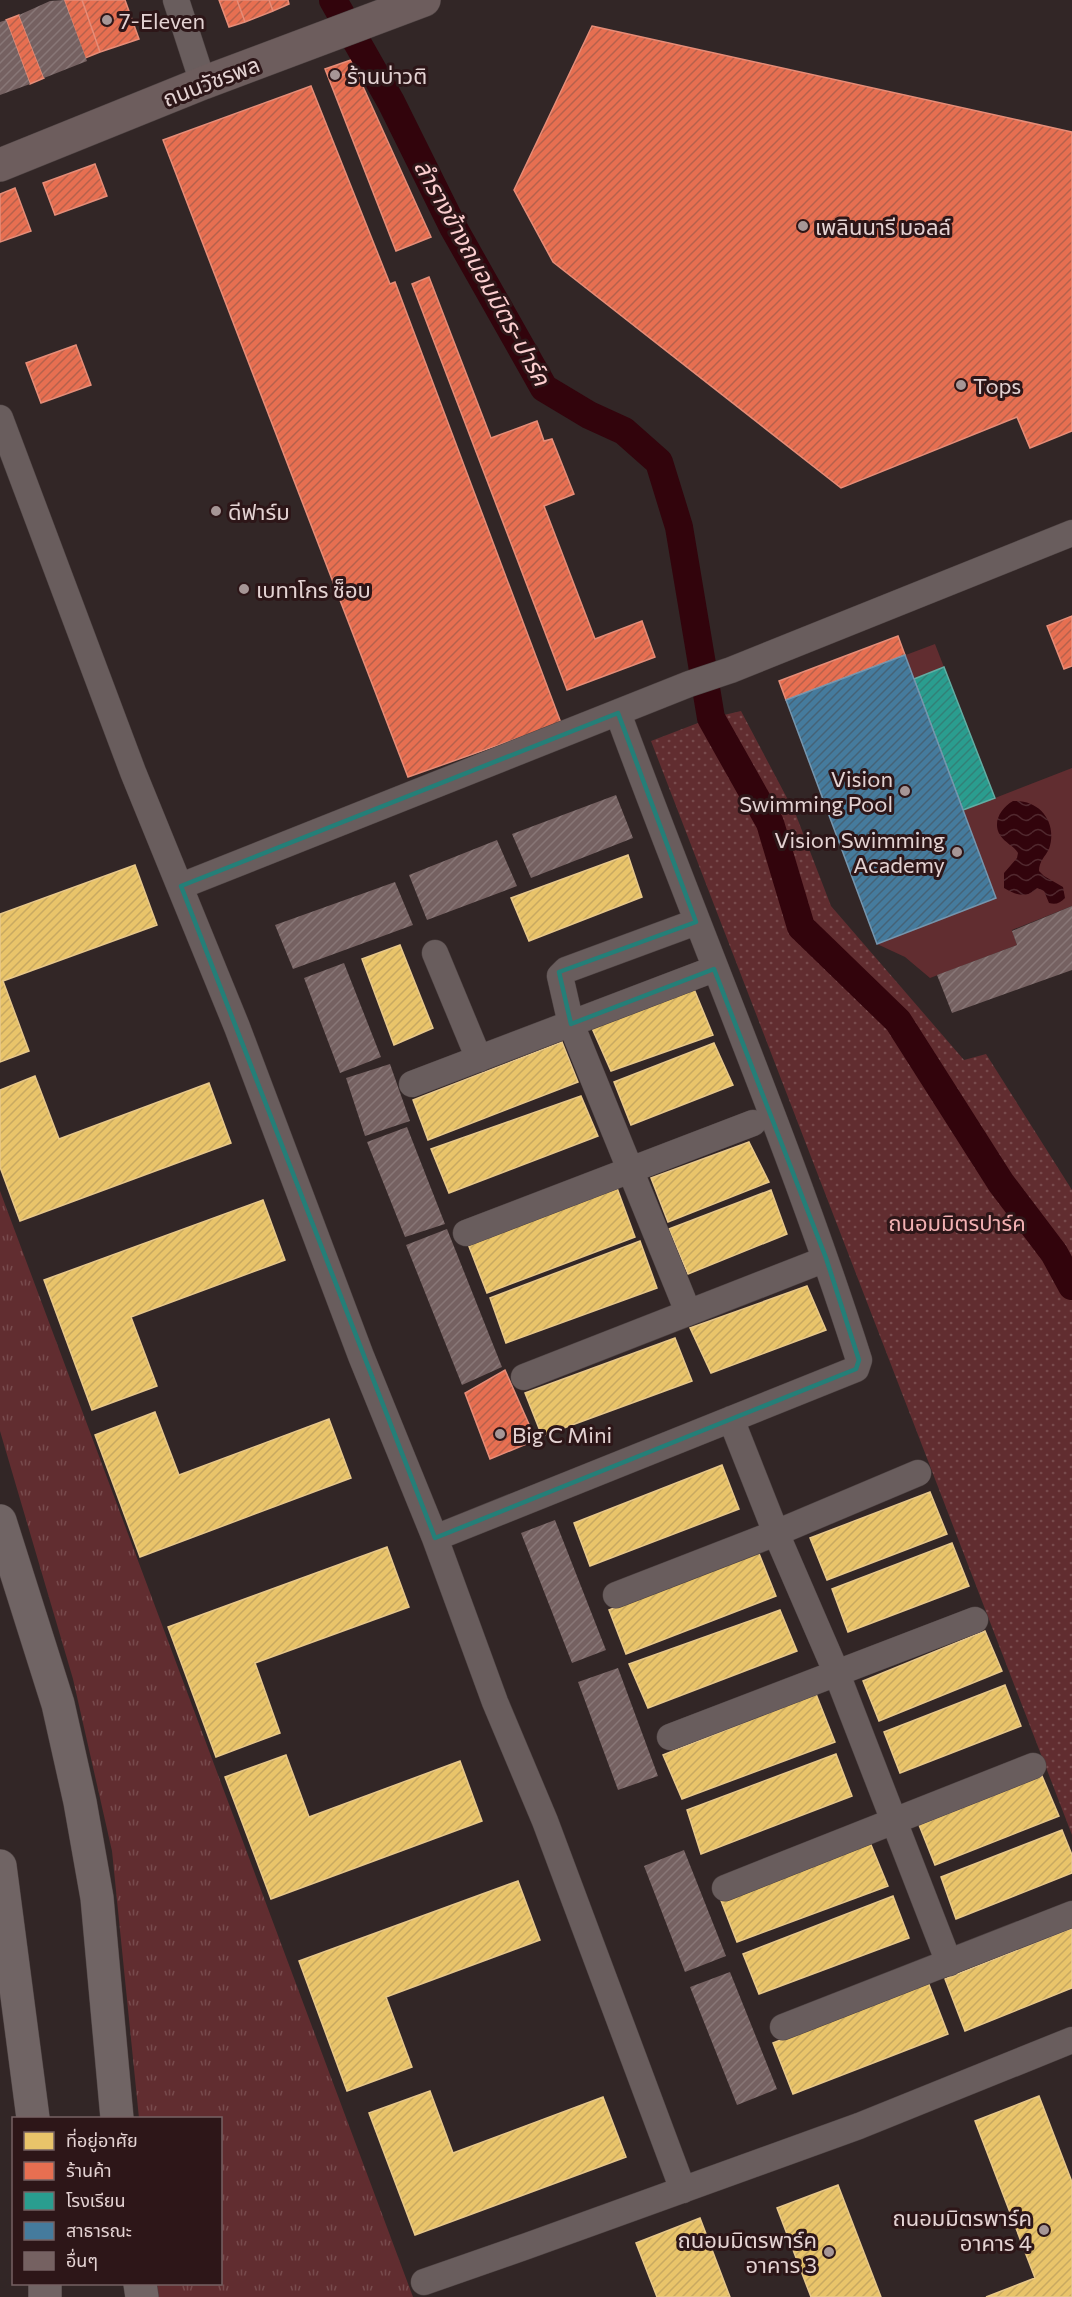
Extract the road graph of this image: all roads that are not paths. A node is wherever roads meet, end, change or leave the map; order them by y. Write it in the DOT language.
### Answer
graph roads {
  1 [pos="176,0"];
  2 [pos="424,0"];
  3 [pos="203,83"];
  4 [pos="0,165"];
  5 [pos="0,418"];
  6 [pos="1072,533"];
  7 [pos="618,713"];
  8 [pos="180,886"];
  9 [pos="696,922"];
  10 [pos="435,953"];
  11 [pos="714,969"];
  12 [pos="571,1024"];
  13 [pos="479,1059"];
  14 [pos="412,1084"];
  15 [pos="753,1123"];
  16 [pos="630,1170"];
  17 [pos="466,1233"];
  18 [pos="813,1264"];
  19 [pos="688,1312"];
  20 [pos="524,1377"];
  21 [pos="730,1419"];
  22 [pos="918,1473"];
  23 [pos="0,1521"];
  24 [pos="776,1533"];
  25 [pos="435,1538"];
  26 [pos="616,1595"];
  27 [pos="975,1620"];
  28 [pos="837,1674"];
  29 [pos="670,1737"];
  30 [pos="1033,1766"];
  31 [pos="895,1820"];
  32 [pos="0,1866"];
  33 [pos="725,1887"];
  34 [pos="1072,1914"];
  35 [pos="949,1963"];
  36 [pos="783,2027"];
  37 [pos="1072,2040"];
  38 [pos="33,2117"];
  39 [pos="117,2117"];
  40 [pos="683,2190"];
  41 [pos="424,2282"];
  1 -- 3 [label="street"];
  2 -- 3 [label="main road, ถนนวัชรพล"];
  3 -- 4 [label="main road, ถนนวัชรพล"];
  5 -- 8 [label="street"];
  6 -- 7 [label="street"];
  7 -- 8 [label="street"];
  7 -- 9 [label="street"];
  8 -- 25 [label="street"];
  9 -- 11 [label="street"];
  9 -- 12 [label="street"];
  10 -- 13 [label="street"];
  11 -- 12 [label="street"];
  11 -- 21 [label="street"];
  12 -- 13 [label="street"];
  12 -- 16 [label="street"];
  13 -- 14 [label="street"];
  15 -- 16 [label="street"];
  16 -- 17 [label="street"];
  16 -- 19 [label="street"];
  18 -- 19 [label="street"];
  19 -- 20 [label="street"];
  21 -- 24 [label="street"];
  21 -- 25 [label="street"];
  22 -- 24 [label="street"];
  23 -- 39 [label="highway"];
  24 -- 26 [label="street"];
  24 -- 28 [label="street"];
  25 -- 40 [label="street"];
  27 -- 28 [label="street"];
  28 -- 29 [label="street"];
  28 -- 31 [label="street"];
  30 -- 31 [label="street"];
  31 -- 33 [label="street"];
  31 -- 35 [label="street"];
  32 -- 38 [label="highway"];
  34 -- 35 [label="street"];
  35 -- 36 [label="street"];
  37 -- 40 [label="street"];
  40 -- 41 [label="street"];
}
